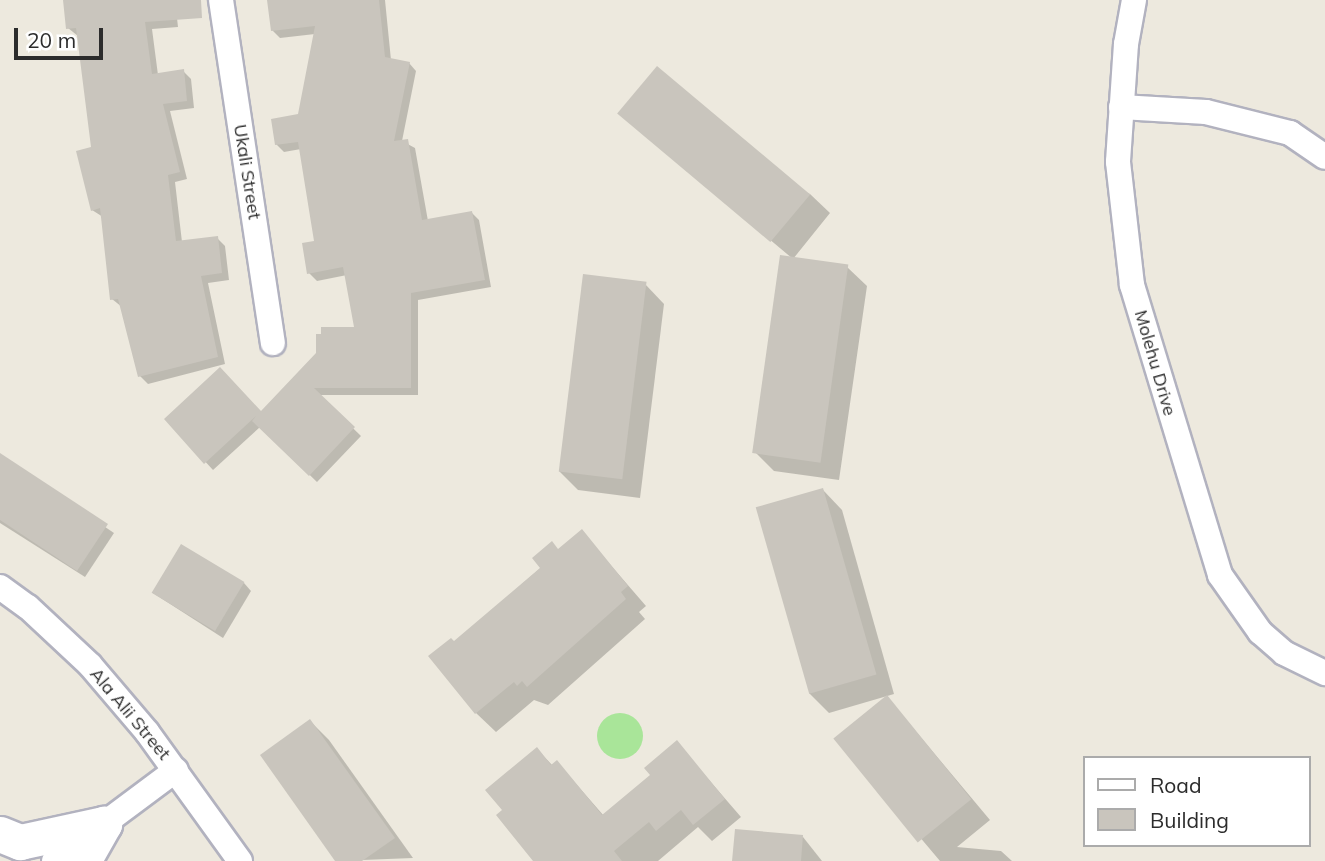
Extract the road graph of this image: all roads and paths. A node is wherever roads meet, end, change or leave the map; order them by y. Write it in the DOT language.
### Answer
graph roads {
  1 [pos="221,0"];
  2 [pos="1134,0"];
  3 [pos="1121,107"];
  4 [pos="1325,157"];
  5 [pos="273,343"];
  6 [pos="0,587"];
  7 [pos="1325,673"];
  8 [pos="176,770"];
  9 [pos="104,824"];
  10 [pos="0,834"];
  11 [pos="54,861"];
  12 [pos="83,861"];
  13 [pos="240,861"];
  1 -- 5 [label="street, Ukali Street"];
  2 -- 3 [label="street, Molehu Drive"];
  3 -- 4 [label="street"];
  3 -- 7 [label="street, Molehu Drive"];
  6 -- 8 [label="street, Ala Alii Street"];
  8 -- 9 [label="street"];
  8 -- 13 [label="street, Ala Alii Street"];
  9 -- 10 [label="main road"];
  9 -- 11 [label="street"];
  9 -- 12 [label="main road"];
}
